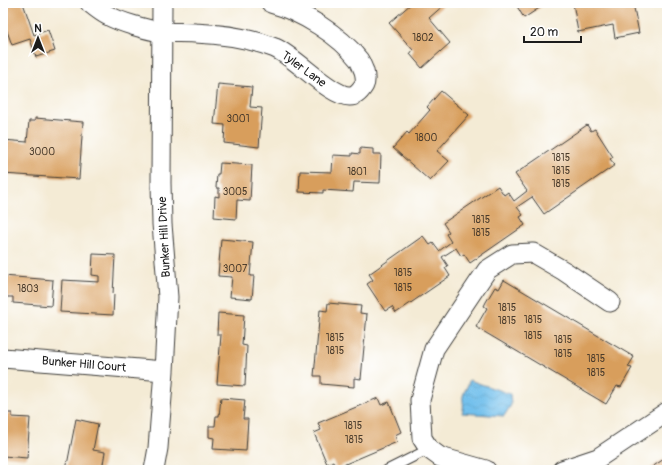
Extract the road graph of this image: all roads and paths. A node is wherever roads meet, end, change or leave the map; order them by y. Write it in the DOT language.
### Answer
graph roads {
  1 [pos="90,3"];
  2 [pos="162,3"];
  3 [pos="271,3"];
  4 [pos="161,32"];
  5 [pos="610,302"];
  6 [pos="3,358"];
  7 [pos="164,371"];
  8 [pos="667,412"];
  9 [pos="429,449"];
  10 [pos="154,470"];
  11 [pos="387,470"];
  12 [pos="486,470"];
  13 [pos="562,470"];
  1 -- 4 [label="street, Tyler Lane"];
  2 -- 4 [label="street, Bunker Hill Drive"];
  3 -- 4 [label="street, Tyler Lane"];
  4 -- 7 [label="street, Bunker Hill Drive"];
  5 -- 9 [label="street"];
  6 -- 7 [label="street, Bunker Hill Court"];
  7 -- 10 [label="street, Bunker Hill Drive"];
  8 -- 13 [label="street"];
  9 -- 11 [label="lane"];
  9 -- 12 [label="street"];
}
